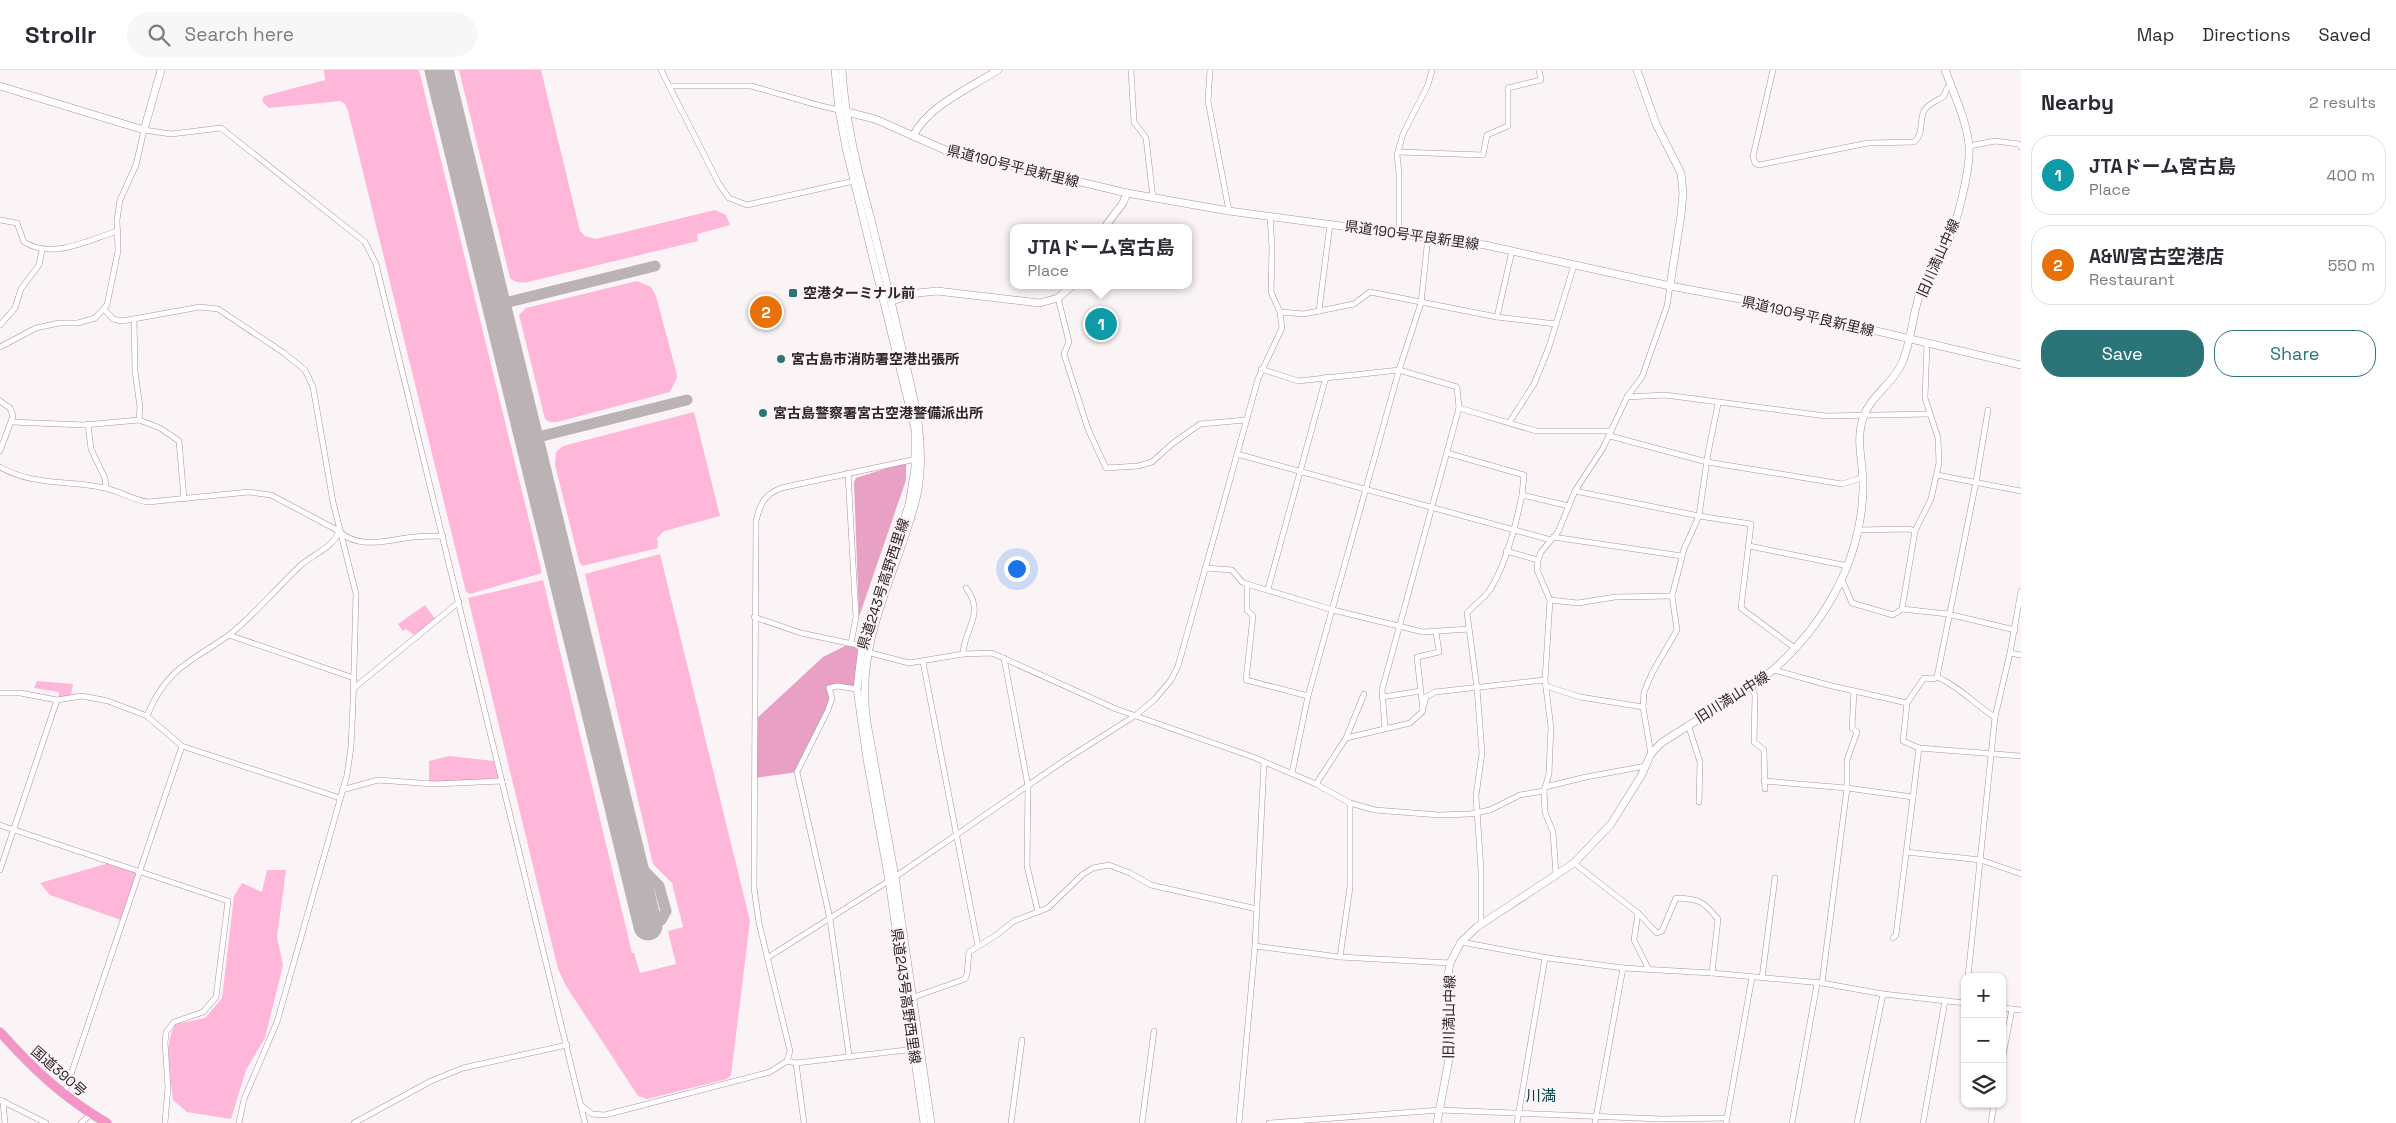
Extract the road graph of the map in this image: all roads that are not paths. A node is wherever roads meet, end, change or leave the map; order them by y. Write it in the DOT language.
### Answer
graph roads {
  1 [pos="161,70"];
  2 [pos="661,70"];
  3 [pos="835,70"];
  4 [pos="842,70"];
  5 [pos="998,70"];
  6 [pos="1131,70"];
  7 [pos="1210,70"];
  8 [pos="1432,70"];
  9 [pos="1538,70"];
  10 [pos="1637,70"];
  11 [pos="1773,70"];
  12 [pos="1945,70"];
  13 [pos="0,86"];
  14 [pos="669,86"];
  15 [pos="1950,86"];
  16 [pos="842,110"];
  17 [pos="144,130"];
  18 [pos="913,136"];
  19 [pos="1969,146"];
  20 [pos="2021,147"];
  21 [pos="1399,152"];
  22 [pos="854,181"];
  23 [pos="1127,193"];
  24 [pos="1153,198"];
  25 [pos="1230,211"];
  26 [pos="1270,216"];
  27 [pos="0,220"];
  28 [pos="1107,224"];
  29 [pos="1330,224"];
  30 [pos="118,231"];
  31 [pos="1399,232"];
  32 [pos="1428,237"];
  33 [pos="42,250"];
  34 [pos="1512,251"];
  35 [pos="1574,265"];
  36 [pos="1670,286"];
  37 [pos="1069,289"];
  38 [pos="1058,298"];
  39 [pos="892,301"];
  40 [pos="1421,303"];
  41 [pos="104,309"];
  42 [pos="1319,311"];
  43 [pos="1280,312"];
  44 [pos="1497,317"];
  45 [pos="134,319"];
  46 [pos="1556,324"];
  47 [pos="0,325"];
  48 [pos="1909,340"];
  49 [pos="1927,344"];
  50 [pos="0,347"];
  51 [pos="2021,365"];
  52 [pos="1261,369"];
  53 [pos="1398,370"];
  54 [pos="1326,378"];
  55 [pos="1627,398"];
  56 [pos="0,401"];
  57 [pos="1718,404"];
  58 [pos="1459,408"];
  59 [pos="1988,410"];
  60 [pos="1929,414"];
  61 [pos="1863,417"];
  62 [pos="139,420"];
  63 [pos="1246,420"];
  64 [pos="12,422"];
  65 [pos="1509,423"];
  66 [pos="88,424"];
  67 [pos="1610,433"];
  68 [pos="0,451"];
  69 [pos="1447,453"];
  70 [pos="1237,454"];
  71 [pos="916,459"];
  72 [pos="1707,462"];
  73 [pos="0,467"];
  74 [pos="1301,472"];
  75 [pos="848,473"];
  76 [pos="1937,475"];
  77 [pos="1862,478"];
  78 [pos="1976,482"];
  79 [pos="106,488"];
  80 [pos="1365,489"];
  81 [pos="1575,491"];
  82 [pos="2021,491"];
  83 [pos="1522,495"];
  84 [pos="184,499"];
  85 [pos="1569,506"];
  86 [pos="1432,507"];
  87 [pos="1700,516"];
  88 [pos="1514,529"];
  89 [pos="1858,530"];
  90 [pos="339,531"];
  91 [pos="1915,531"];
  92 [pos="443,536"];
  93 [pos="1552,538"];
  94 [pos="1749,546"];
  95 [pos="1506,551"];
  96 [pos="1682,556"];
  97 [pos="1538,560"];
  98 [pos="1848,566"];
  99 [pos="1205,568"];
  100 [pos="1842,580"];
  101 [pos="1248,584"];
  102 [pos="966,588"];
  103 [pos="1268,590"];
  104 [pos="2021,591"];
  105 [pos="1672,596"];
  106 [pos="1550,600"];
  107 [pos="459,602"];
  108 [pos="1902,609"];
  109 [pos="1333,610"];
  110 [pos="1948,614"];
  111 [pos="754,618"];
  112 [pos="1399,625"];
  113 [pos="1469,629"];
  114 [pos="2015,630"];
  115 [pos="1436,632"];
  116 [pos="229,635"];
  117 [pos="851,643"];
  118 [pos="862,646"];
  119 [pos="1796,649"];
  120 [pos="867,652"];
  121 [pos="2010,653"];
  122 [pos="963,654"];
  123 [pos="2021,655"];
  124 [pos="1004,658"];
  125 [pos="923,662"];
  126 [pos="1774,670"];
  127 [pos="1937,677"];
  128 [pos="354,678"];
  129 [pos="1546,683"];
  130 [pos="1751,686"];
  131 [pos="354,688"];
  132 [pos="1477,688"];
  133 [pos="857,689"];
  134 [pos="1421,691"];
  135 [pos="1854,691"];
  136 [pos="0,693"];
  137 [pos="1364,694"];
  138 [pos="1308,696"];
  139 [pos="1382,697"];
  140 [pos="57,700"];
  141 [pos="1906,703"];
  142 [pos="1643,707"];
  143 [pos="1423,711"];
  144 [pos="1136,715"];
  145 [pos="147,716"];
  146 [pos="1995,717"];
  147 [pos="1688,724"];
  148 [pos="1385,728"];
  149 [pos="1346,738"];
  150 [pos="182,746"];
  151 [pos="1919,748"];
  152 [pos="1651,754"];
  153 [pos="1990,754"];
  154 [pos="2021,756"];
  155 [pos="1264,762"];
  156 [pos="1646,766"];
  157 [pos="1292,773"];
  158 [pos="502,780"];
  159 [pos="1764,781"];
  160 [pos="1316,784"];
  161 [pos="1028,786"];
  162 [pos="1846,788"];
  163 [pos="1545,789"];
  164 [pos="1765,789"];
  165 [pos="342,790"];
  166 [pos="340,798"];
  167 [pos="1913,798"];
  168 [pos="1699,802"];
  169 [pos="1350,803"];
  170 [pos="1478,813"];
  171 [pos="0,825"];
  172 [pos="13,830"];
  173 [pos="957,834"];
  174 [pos="1906,852"];
  175 [pos="1981,860"];
  176 [pos="1574,863"];
  177 [pos="0,870"];
  178 [pos="139,871"];
  179 [pos="1556,874"];
  180 [pos="2021,874"];
  181 [pos="1775,878"];
  182 [pos="892,879"];
  183 [pos="1256,909"];
  184 [pos="1038,912"];
  185 [pos="1638,913"];
  186 [pos="830,919"];
  187 [pos="1481,925"];
  188 [pos="1893,938"];
  189 [pos="1461,942"];
  190 [pos="978,946"];
  191 [pos="1255,946"];
  192 [pos="1340,957"];
  193 [pos="767,958"];
  194 [pos="1545,958"];
  195 [pos="1450,963"];
  196 [pos="1623,968"];
  197 [pos="1648,968"];
  198 [pos="1712,973"];
  199 [pos="1968,973"];
  200 [pos="1752,977"];
  201 [pos="1762,978"];
  202 [pos="1819,984"];
  203 [pos="1883,994"];
  204 [pos="914,997"];
  205 [pos="1945,1001"];
  206 [pos="1961,1003"];
  207 [pos="2006,1008"];
  208 [pos="2012,1009"];
  209 [pos="2021,1010"];
  210 [pos="1154,1031"];
  211 [pos="0,1032"];
  212 [pos="1022,1040"];
  213 [pos="2006,1040"];
  214 [pos="566,1045"];
  215 [pos="917,1048"];
  216 [pos="849,1055"];
  217 [pos="787,1061"];
  218 [pos="796,1063"];
  219 [pos="64,1096"];
  220 [pos="1,1101"];
  221 [pos="581,1105"];
  222 [pos="1993,1108"];
  223 [pos="1440,1110"];
  224 [pos="1518,1112"];
  225 [pos="92,1114"];
  226 [pos="1596,1116"];
  227 [pos="1336,1120"];
  228 [pos="1662,1121"];
  229 [pos="1727,1121"];
  230 [pos="5,1123"];
  231 [pos="46,1123"];
  232 [pos="81,1123"];
  233 [pos="107,1123"];
  234 [pos="165,1123"];
  235 [pos="240,1123"];
  236 [pos="354,1123"];
  237 [pos="585,1123"];
  238 [pos="804,1123"];
  239 [pos="924,1123"];
  240 [pos="930,1123"];
  241 [pos="1011,1123"];
  242 [pos="1142,1123"];
  243 [pos="1239,1123"];
  244 [pos="1269,1123"];
  245 [pos="1437,1123"];
  246 [pos="1517,1123"];
  247 [pos="1595,1123"];
  248 [pos="1792,1123"];
  249 [pos="1857,1123"];
  250 [pos="1923,1123"];
  251 [pos="1991,1123"];
  1 -- 17 [label="main road"];
  2 -- 14 [label="street"];
  3 -- 16 [label="main road"];
  4 -- 16 [label="main road"];
  5 -- 18 [label="main road"];
  6 -- 24 [label="street"];
  7 -- 25 [label="street"];
  8 -- 21 [label="street"];
  9 -- 21 [label="street"];
  10 -- 36 [label="main road"];
  11 -- 15 [label="street"];
  12 -- 15 [label="main road, 旧川満山中線"];
  13 -- 17 [label="main road"];
  14 -- 16 [label="street"];
  14 -- 22 [label="street"];
  15 -- 19 [label="main road, 旧川満山中線"];
  16 -- 18 [label="main road, 県道190号平良新里線"];
  16 -- 22 [label="main road, 県道243号高野西里線"];
  16 -- 39 [label="main road, 県道243号高野西里線"];
  17 -- 30 [label="street"];
  17 -- 92 [label="street"];
  18 -- 23 [label="main road, 県道190号平良新里線"];
  19 -- 20 [label="street"];
  19 -- 48 [label="main road, 旧川満山中線"];
  21 -- 31 [label="street"];
  22 -- 71 [label="main road, 県道243号高野西里線"];
  23 -- 24 [label="main road, 県道190号平良新里線"];
  23 -- 28 [label="main road"];
  24 -- 25 [label="main road, 県道190号平良新里線"];
  25 -- 26 [label="main road, 県道190号平良新里線"];
  26 -- 29 [label="main road, 県道190号平良新里線"];
  26 -- 43 [label="street"];
  27 -- 33 [label="street"];
  29 -- 31 [label="main road, 県道190号平良新里線"];
  29 -- 42 [label="street"];
  30 -- 33 [label="street"];
  30 -- 41 [label="street"];
  31 -- 32 [label="main road, 県道190号平良新里線"];
  32 -- 34 [label="main road, 県道190号平良新里線"];
  32 -- 40 [label="street"];
  33 -- 47 [label="street"];
  34 -- 35 [label="main road, 県道190号平良新里線"];
  34 -- 44 [label="street"];
  35 -- 36 [label="main road, 県道190号平良新里線"];
  35 -- 46 [label="street"];
  36 -- 48 [label="main road, 県道190号平良新里線"];
  36 -- 55 [label="street"];
  37 -- 38 [label="main road"];
  38 -- 39 [label="main road"];
  38 -- 63 [label="street"];
  39 -- 120 [label="main road, 県道243号高野西里線"];
  40 -- 42 [label="street"];
  40 -- 44 [label="street"];
  40 -- 53 [label="street"];
  41 -- 45 [label="street"];
  41 -- 50 [label="street"];
  42 -- 43 [label="street"];
  43 -- 52 [label="street"];
  44 -- 46 [label="street"];
  45 -- 62 [label="street"];
  45 -- 90 [label="street"];
  46 -- 65 [label="street"];
  48 -- 49 [label="main road, 県道190号平良新里線"];
  48 -- 61 [label="main road, 旧川満山中線"];
  49 -- 51 [label="main road, 県道190号平良新里線"];
  49 -- 60 [label="street"];
  52 -- 54 [label="street"];
  52 -- 63 [label="street"];
  53 -- 54 [label="street"];
  53 -- 58 [label="street"];
  53 -- 80 [label="street"];
  54 -- 74 [label="street"];
  55 -- 57 [label="street"];
  55 -- 67 [label="street"];
  56 -- 64 [label="street"];
  57 -- 61 [label="street"];
  57 -- 72 [label="street"];
  58 -- 65 [label="street"];
  58 -- 69 [label="street"];
  59 -- 78 [label="street"];
  60 -- 61 [label="street"];
  60 -- 76 [label="street"];
  61 -- 77 [label="main road, 旧川満山中線"];
  62 -- 66 [label="street"];
  62 -- 84 [label="street"];
  63 -- 70 [label="street"];
  64 -- 66 [label="street"];
  64 -- 68 [label="street"];
  65 -- 67 [label="street"];
  66 -- 79 [label="street"];
  67 -- 72 [label="street"];
  67 -- 81 [label="street"];
  69 -- 83 [label="street"];
  69 -- 86 [label="street"];
  70 -- 74 [label="street"];
  70 -- 99 [label="street"];
  71 -- 75 [label="street"];
  71 -- 118 [label="main road, 県道243号高野西里線"];
  72 -- 77 [label="street"];
  72 -- 87 [label="street"];
  73 -- 79 [label="street"];
  74 -- 80 [label="street"];
  74 -- 103 [label="street"];
  75 -- 111 [label="street"];
  75 -- 117 [label="street"];
  76 -- 78 [label="street"];
  76 -- 91 [label="street"];
  77 -- 89 [label="main road, 旧川満山中線"];
  78 -- 82 [label="street"];
  78 -- 110 [label="street"];
  79 -- 84 [label="street"];
  80 -- 86 [label="street"];
  80 -- 109 [label="street"];
  81 -- 85 [label="street"];
  81 -- 87 [label="street"];
  83 -- 85 [label="street"];
  83 -- 88 [label="street"];
  84 -- 90 [label="street"];
  85 -- 93 [label="street"];
  86 -- 88 [label="street"];
  86 -- 112 [label="street"];
  87 -- 94 [label="street"];
  87 -- 96 [label="street"];
  88 -- 93 [label="street"];
  88 -- 95 [label="street"];
  89 -- 91 [label="street"];
  89 -- 98 [label="main road, 旧川満山中線"];
  90 -- 92 [label="street"];
  90 -- 116 [label="street"];
  90 -- 128 [label="street"];
  91 -- 108 [label="street"];
  92 -- 107 [label="street"];
  93 -- 96 [label="street"];
  93 -- 97 [label="street"];
  94 -- 98 [label="street"];
  94 -- 119 [label="street"];
  95 -- 97 [label="street"];
  95 -- 113 [label="street"];
  96 -- 105 [label="street"];
  97 -- 106 [label="street"];
  98 -- 100 [label="main road, 旧川満山中線"];
  99 -- 101 [label="street"];
  99 -- 144 [label="street"];
  100 -- 108 [label="street"];
  100 -- 119 [label="main road, 旧川満山中線"];
  101 -- 103 [label="street"];
  101 -- 138 [label="street"];
  102 -- 122 [label="street"];
  103 -- 109 [label="street"];
  104 -- 114 [label="street"];
  105 -- 106 [label="street"];
  105 -- 142 [label="street"];
  106 -- 129 [label="street"];
  107 -- 131 [label="street"];
  107 -- 158 [label="street"];
  108 -- 110 [label="street"];
  109 -- 112 [label="street"];
  109 -- 138 [label="street"];
  110 -- 114 [label="street"];
  110 -- 127 [label="street"];
  111 -- 117 [label="street"];
  111 -- 193 [label="street"];
  112 -- 115 [label="street"];
  112 -- 139 [label="street"];
  113 -- 115 [label="street"];
  113 -- 132 [label="street"];
  114 -- 121 [label="street"];
  115 -- 134 [label="street"];
  116 -- 128 [label="street"];
  116 -- 145 [label="street"];
  117 -- 118 [label="street"];
  118 -- 120 [label="street"];
  118 -- 133 [label="main road, 県道243号高野西里線"];
  119 -- 126 [label="main road, 旧川満山中線"];
  120 -- 125 [label="street"];
  120 -- 182 [label="main road, 県道243号高野西里線"];
  121 -- 123 [label="street"];
  121 -- 146 [label="street"];
  122 -- 124 [label="street"];
  122 -- 125 [label="street"];
  124 -- 144 [label="street"];
  124 -- 161 [label="street"];
  125 -- 173 [label="street"];
  126 -- 130 [label="main road, 旧川満山中線"];
  126 -- 135 [label="street"];
  127 -- 141 [label="street"];
  127 -- 146 [label="street"];
  128 -- 131 [label="street"];
  129 -- 132 [label="street"];
  129 -- 142 [label="street"];
  129 -- 163 [label="street"];
  130 -- 147 [label="main road, 旧川満山中線"];
  130 -- 159 [label="street"];
  131 -- 165 [label="street"];
  132 -- 143 [label="street"];
  132 -- 170 [label="street"];
  133 -- 182 [label="main road, 県道243号高野西里線"];
  133 -- 186 [label="street"];
  134 -- 139 [label="street"];
  134 -- 143 [label="street"];
  135 -- 141 [label="street"];
  135 -- 162 [label="street"];
  136 -- 140 [label="street"];
  137 -- 149 [label="street"];
  138 -- 157 [label="street"];
  139 -- 148 [label="street"];
  140 -- 145 [label="street"];
  140 -- 172 [label="street"];
  141 -- 151 [label="street"];
  142 -- 152 [label="street"];
  143 -- 148 [label="street"];
  144 -- 155 [label="street"];
  144 -- 161 [label="street"];
  145 -- 150 [label="street"];
  146 -- 153 [label="street"];
  147 -- 152 [label="main road, 旧川満山中線"];
  147 -- 168 [label="street"];
  148 -- 149 [label="street"];
  149 -- 160 [label="street"];
  150 -- 166 [label="street"];
  150 -- 178 [label="street"];
  151 -- 153 [label="street"];
  151 -- 167 [label="street"];
  152 -- 156 [label="main road, 旧川満山中線"];
  153 -- 154 [label="street"];
  153 -- 175 [label="street"];
  155 -- 157 [label="street"];
  155 -- 183 [label="street"];
  156 -- 163 [label="street"];
  156 -- 176 [label="main road, 旧川満山中線"];
  157 -- 160 [label="street"];
  158 -- 165 [label="street"];
  158 -- 214 [label="street"];
  159 -- 162 [label="street"];
  159 -- 164 [label="street"];
  160 -- 169 [label="street"];
  161 -- 173 [label="street"];
  161 -- 184 [label="street"];
  162 -- 167 [label="street"];
  162 -- 202 [label="street"];
  163 -- 170 [label="street"];
  163 -- 179 [label="street"];
  165 -- 166 [label="street"];
  166 -- 235 [label="street"];
  167 -- 174 [label="street"];
  169 -- 170 [label="street"];
  169 -- 192 [label="street"];
  170 -- 187 [label="street"];
  171 -- 172 [label="street"];
  172 -- 177 [label="street"];
  172 -- 178 [label="street"];
  173 -- 182 [label="street"];
  173 -- 190 [label="street"];
  174 -- 175 [label="street"];
  174 -- 188 [label="street"];
  175 -- 180 [label="street"];
  175 -- 199 [label="street"];
  176 -- 179 [label="main road, 旧川満山中線"];
  176 -- 185 [label="street"];
  178 -- 219 [label="street"];
  178 -- 234 [label="street"];
  179 -- 187 [label="main road, 旧川満山中線"];
  181 -- 201 [label="street"];
  182 -- 186 [label="street"];
  182 -- 204 [label="main road, 県道243号高野西里線"];
  182 -- 215 [label="main road, 県道243号高野西里線"];
  183 -- 184 [label="street"];
  183 -- 191 [label="street"];
  184 -- 190 [label="street"];
  185 -- 197 [label="street"];
  185 -- 198 [label="street"];
  186 -- 193 [label="street"];
  186 -- 216 [label="street"];
  187 -- 189 [label="main road, 旧川満山中線"];
  189 -- 194 [label="street"];
  189 -- 195 [label="main road, 旧川満山中線"];
  190 -- 204 [label="street"];
  191 -- 192 [label="street"];
  191 -- 243 [label="street"];
  192 -- 195 [label="street"];
  193 -- 217 [label="street"];
  194 -- 196 [label="street"];
  194 -- 224 [label="street"];
  195 -- 223 [label="main road, 旧川満山中線"];
  196 -- 197 [label="street"];
  196 -- 226 [label="street"];
  197 -- 198 [label="street"];
  198 -- 200 [label="street"];
  200 -- 201 [label="street"];
  200 -- 229 [label="street"];
  201 -- 202 [label="street"];
  202 -- 203 [label="street"];
  202 -- 248 [label="street"];
  203 -- 205 [label="street"];
  203 -- 249 [label="street"];
  204 -- 215 [label="main road, 県道243号高野西里線"];
  205 -- 206 [label="street"];
  205 -- 250 [label="street"];
  207 -- 208 [label="street"];
  208 -- 209 [label="street"];
  208 -- 213 [label="street"];
  210 -- 242 [label="street"];
  211 -- 219 [label="highway, 国道390号"];
  212 -- 241 [label="street"];
  214 -- 221 [label="street"];
  214 -- 236 [label="street"];
  215 -- 216 [label="street"];
  215 -- 239 [label="main road, 県道243号高野西里線"];
  215 -- 240 [label="main road, 県道243号高野西里線"];
  216 -- 218 [label="street"];
  217 -- 218 [label="street"];
  217 -- 221 [label="street"];
  218 -- 238 [label="street"];
  219 -- 225 [label="highway, 国道390号"];
  220 -- 230 [label="street"];
  220 -- 231 [label="street"];
  221 -- 237 [label="street"];
  222 -- 251 [label="street"];
  223 -- 224 [label="street"];
  223 -- 227 [label="street"];
  223 -- 245 [label="main road, 旧川満山中線"];
  224 -- 226 [label="street"];
  224 -- 246 [label="street"];
  225 -- 232 [label="street"];
  225 -- 233 [label="highway, 国道390号"];
  226 -- 228 [label="street"];
  226 -- 247 [label="street"];
  227 -- 244 [label="street"];
  228 -- 229 [label="street"];
}
